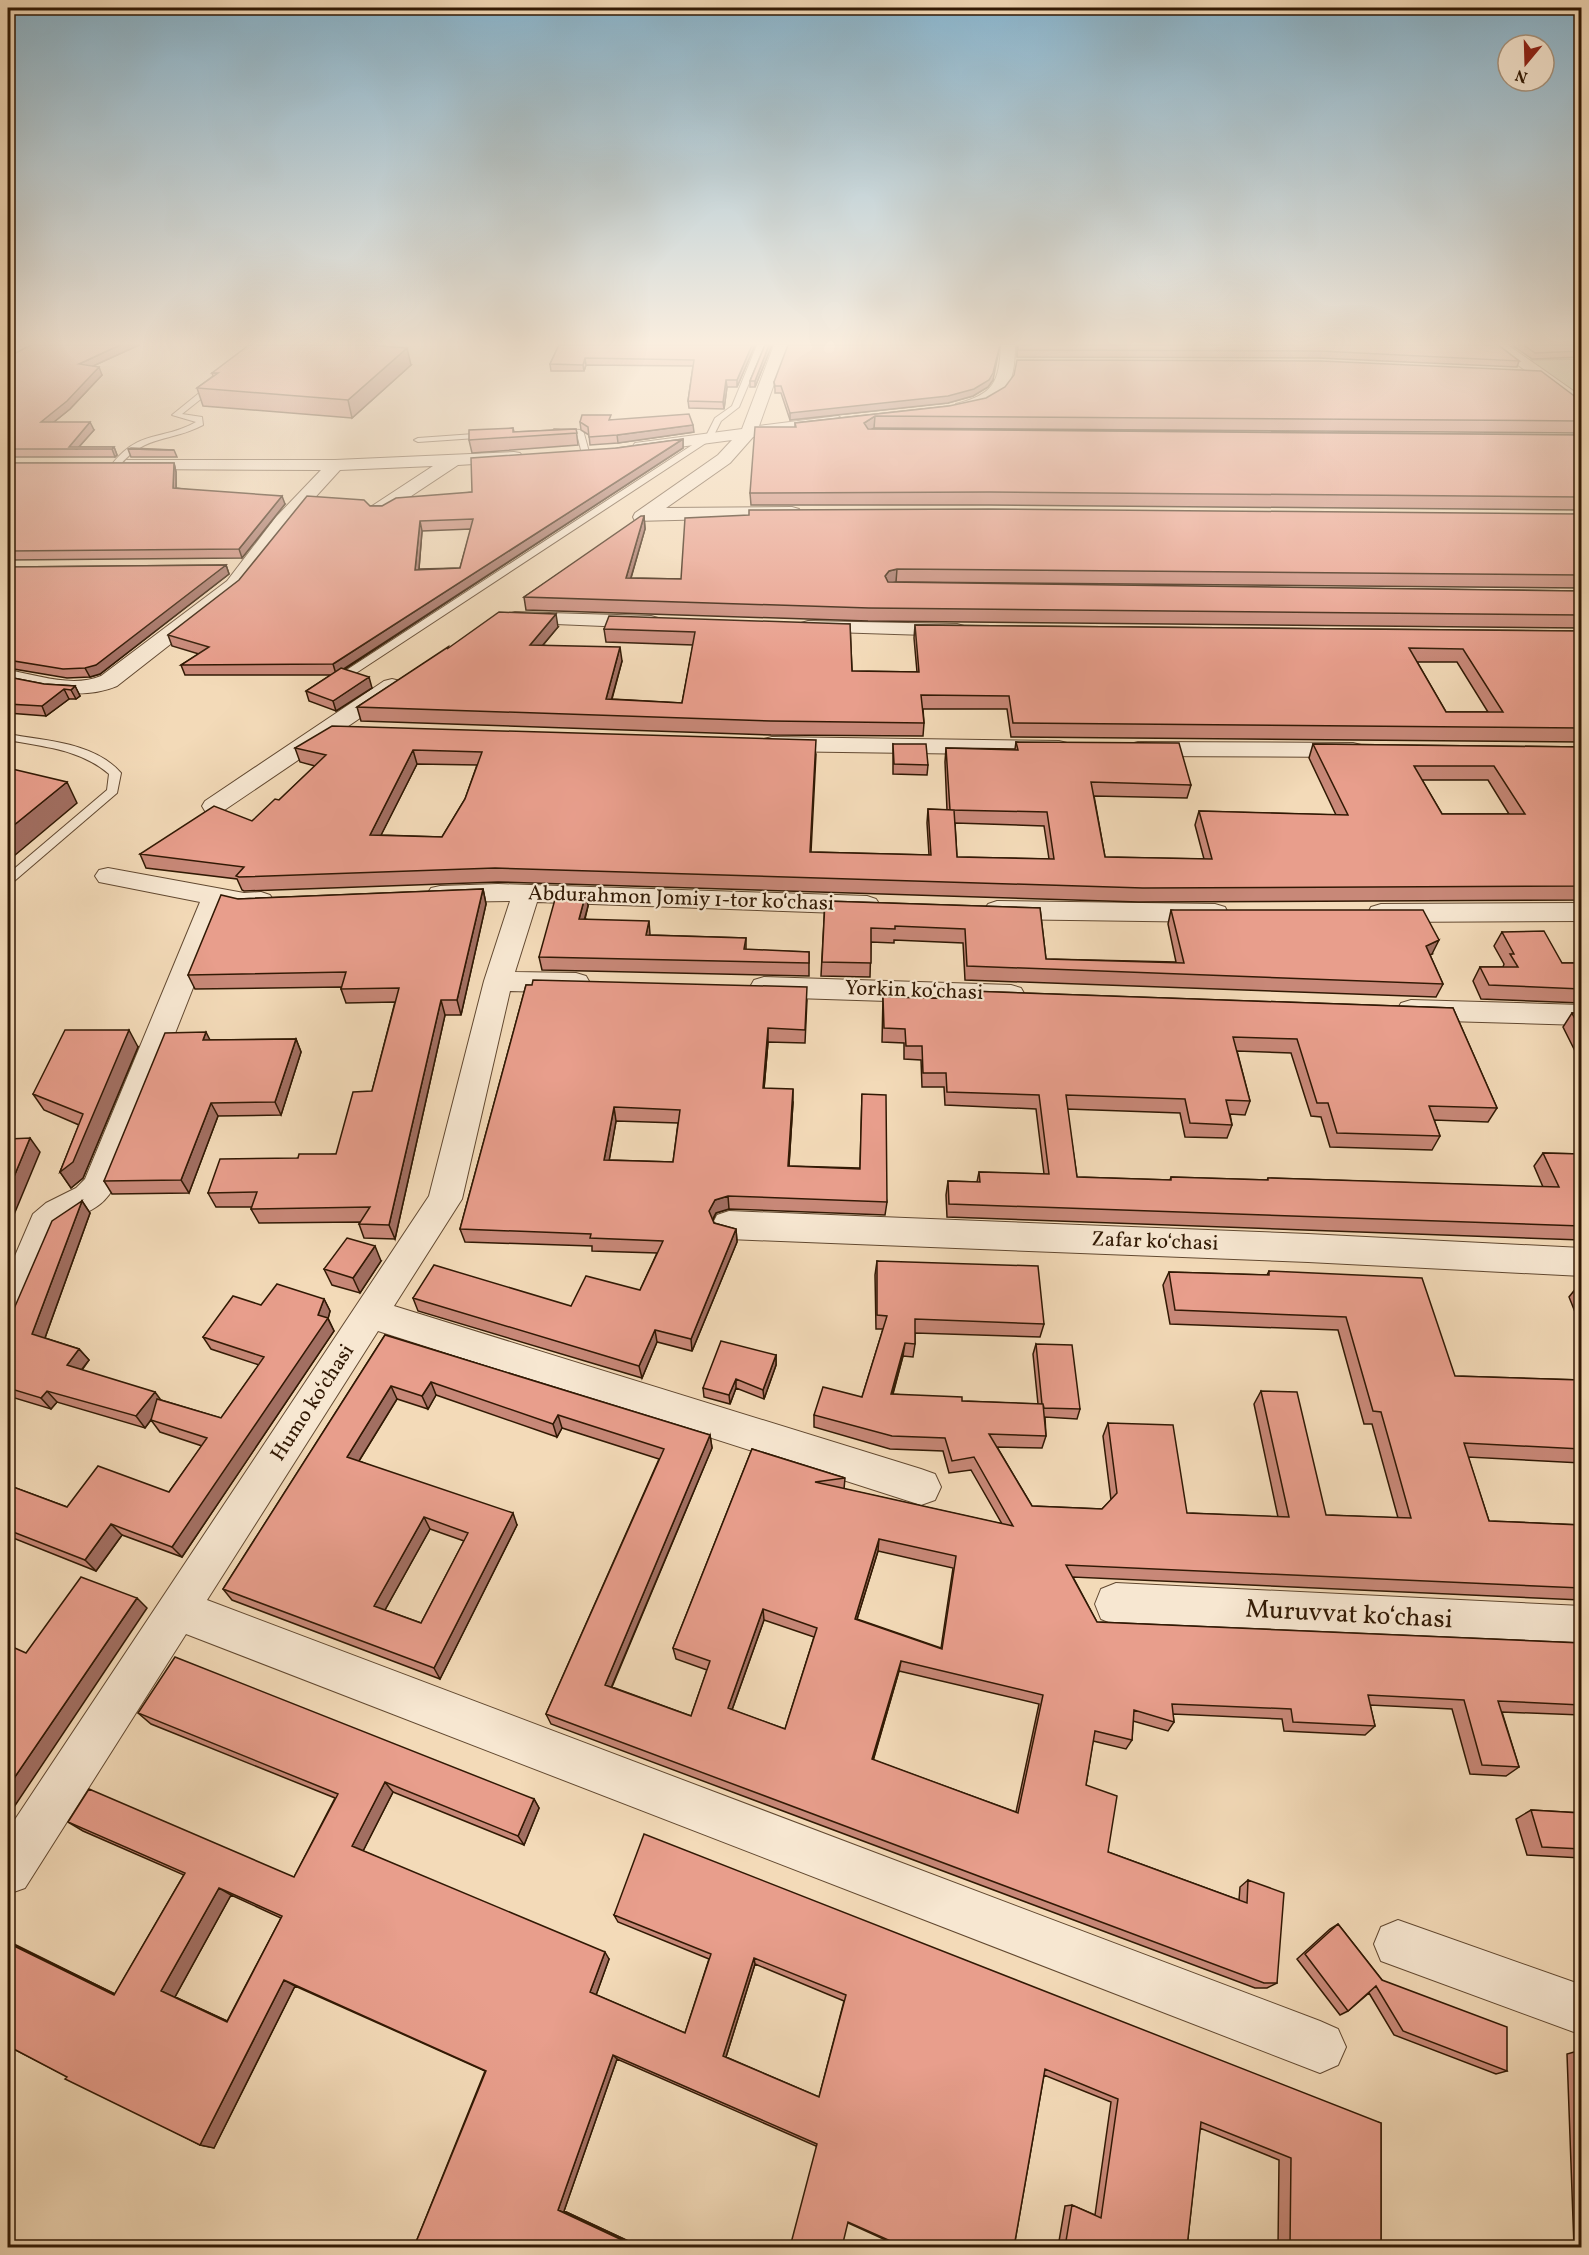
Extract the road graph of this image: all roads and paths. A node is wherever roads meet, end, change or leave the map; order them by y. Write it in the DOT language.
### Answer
graph roads {
  1 [pos="129,450"];
  2 [pos="689,450"];
  3 [pos="732,450"];
  4 [pos="607,451"];
  5 [pos="579,453"];
  6 [pos="525,456"];
  7 [pos="453,461"];
  8 [pos="94,464"];
  9 [pos="116,464"];
  10 [pos="335,465"];
  11 [pos="378,510"];
  12 [pos="812,513"];
  13 [pos="646,514"];
  14 [pos="626,528"];
  15 [pos="226,566"];
  16 [pos="249,566"];
  17 [pos="523,599"];
  18 [pos="672,623"];
  19 [pos="788,626"];
  20 [pos="975,630"];
  21 [pos="349,673"];
  22 [pos="411,674"];
  23 [pos="8,677"];
  24 [pos="327,730"];
  25 [pos="363,731"];
  26 [pos="8,737"];
  27 [pos="747,744"];
  28 [pos="1076,748"];
  29 [pos="1111,748"];
  30 [pos="1369,750"];
  31 [pos="214,806"];
  32 [pos="108,876"];
  33 [pos="8,880"];
  34 [pos="526,893"];
  35 [pos="417,895"];
  36 [pos="216,896"];
  37 [pos="291,900"];
  38 [pos="892,906"];
  39 [pos="975,909"];
  40 [pos="1581,912"];
  41 [pos="1236,913"];
  42 [pos="1355,913"];
  43 [pos="498,981"];
  44 [pos="604,983"];
  45 [pos="733,987"];
  46 [pos="1040,996"];
  47 [pos="1385,1009"];
  48 [pos="1581,1016"];
  49 [pos="729,1225"];
  50 [pos="1581,1262"];
  51 [pos="8,1311"];
  52 [pos="371,1314"];
  53 [pos="921,1486"];
  54 [pos="1116,1604"];
  55 [pos="178,1610"];
  56 [pos="1581,1627"];
  57 [pos="8,1871"];
  58 [pos="1398,1944"];
  59 [pos="1581,2010"];
  60 [pos="1320,2047"];
  1 -- 9 [label="lane"];
  2 -- 21 [label="lane"];
  3 -- 13 [label="street"];
  4 -- 5 [label="street"];
  6 -- 7 [label="street"];
  7 -- 10 [label="street"];
  7 -- 11 [label="street"];
  8 -- 9 [label="street"];
  9 -- 10 [label="street"];
  10 -- 16 [label="street"];
  12 -- 13 [label="street"];
  13 -- 14 [label="street"];
  15 -- 16 [label="street"];
  16 -- 23 [label="street"];
  17 -- 18 [label="street"];
  19 -- 20 [label="street"];
  22 -- 24 [label="street"];
  24 -- 25 [label="street"];
  24 -- 31 [label="street"];
  26 -- 33 [label="lane"];
  27 -- 28 [label="street"];
  29 -- 30 [label="street"];
  32 -- 36 [label="street"];
  34 -- 35 [label="street, Abdurahmon Jomiy 1-tor koʻchasi"];
  34 -- 38 [label="street, Abdurahmon Jomiy 1-tor koʻchasi"];
  34 -- 43 [label="street, Humo koʻchasi"];
  36 -- 37 [label="street"];
  36 -- 51 [label="street"];
  39 -- 41 [label="street"];
  40 -- 42 [label="street"];
  43 -- 44 [label="street"];
  43 -- 52 [label="street, Humo koʻchasi"];
  45 -- 46 [label="street, Yorkin koʻchasi"];
  47 -- 48 [label="street"];
  49 -- 50 [label="street, Zafar koʻchasi"];
  52 -- 53 [label="street"];
  52 -- 55 [label="street, Humo koʻchasi"];
  54 -- 56 [label="street, Muruvvat koʻchasi"];
  55 -- 57 [label="street, Humo koʻchasi"];
  55 -- 60 [label="street"];
  58 -- 59 [label="street"];
}
